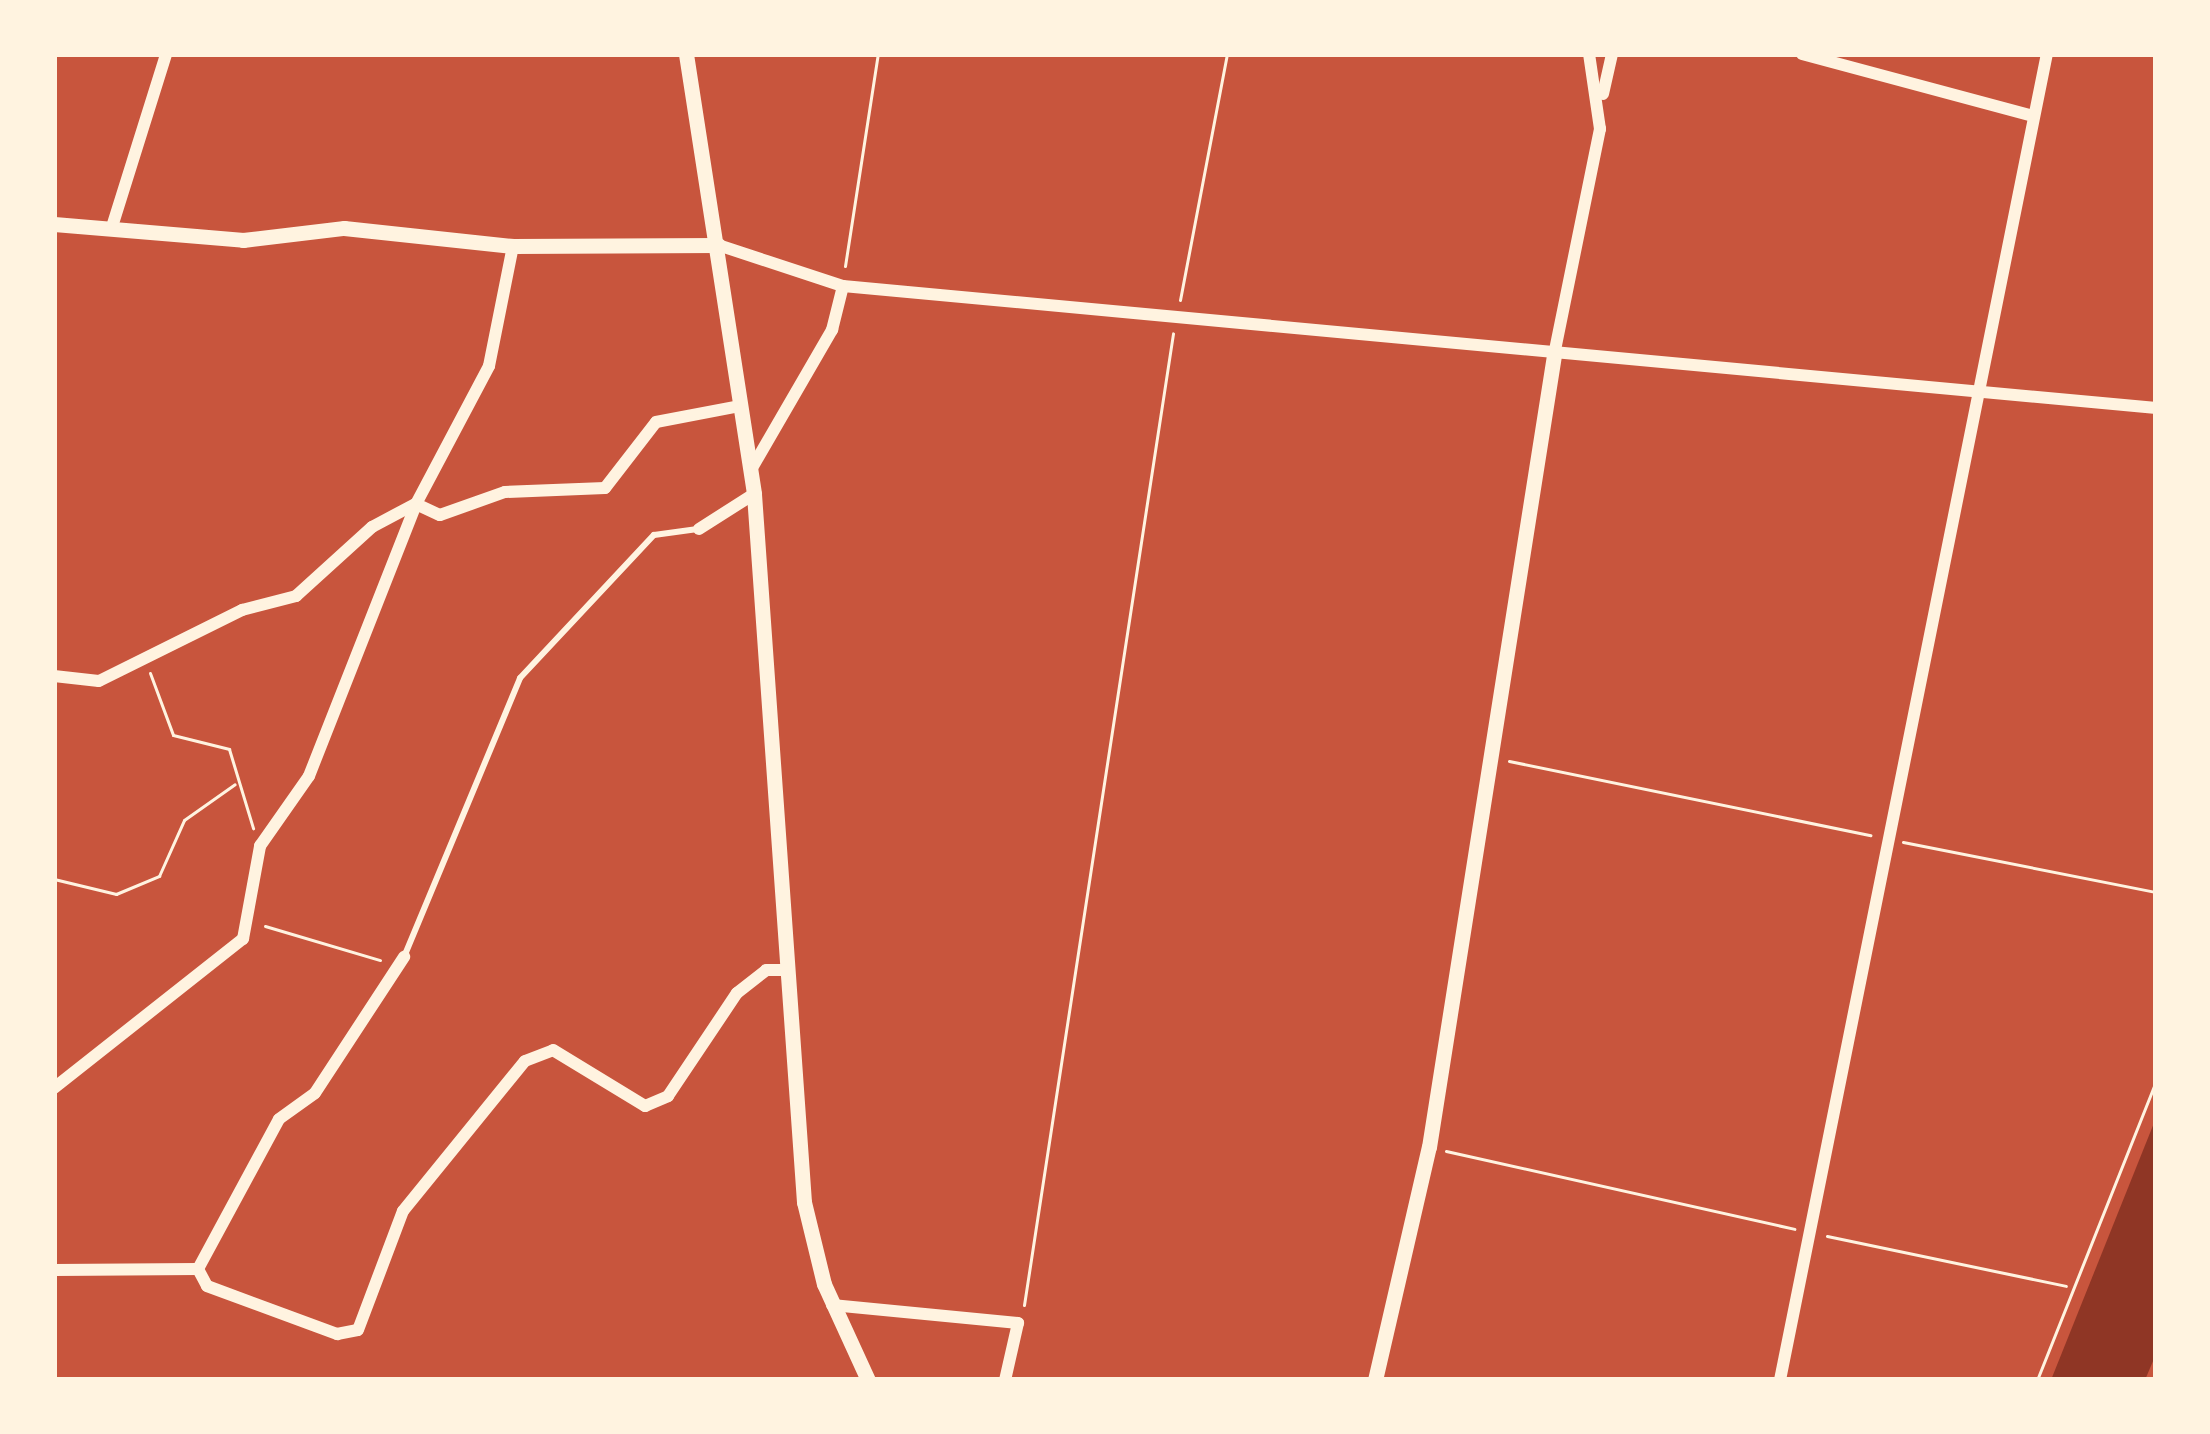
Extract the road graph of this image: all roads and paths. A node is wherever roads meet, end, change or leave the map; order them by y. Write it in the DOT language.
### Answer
graph roads {
  1 [pos="166,54"];
  2 [pos="686,54"];
  3 [pos="878,54"];
  4 [pos="1227,54"];
  5 [pos="1589,54"];
  6 [pos="1612,54"];
  7 [pos="1802,54"];
  8 [pos="2047,54"];
  9 [pos="1602,100"];
  10 [pos="2035,116"];
  11 [pos="54,224"];
  12 [pos="110,230"];
  13 [pos="718,245"];
  14 [pos="513,246"];
  15 [pos="843,286"];
  16 [pos="1176,320"];
  17 [pos="1554,355"];
  18 [pos="1980,390"];
  19 [pos="740,406"];
  20 [pos="2156,407"];
  21 [pos="752,468"];
  22 [pos="754,494"];
  23 [pos="416,504"];
  24 [pos="699,529"];
  25 [pos="143,654"];
  26 [pos="54,676"];
  27 [pos="1484,756"];
  28 [pos="236,783"];
  29 [pos="1891,840"];
  30 [pos="260,846"];
  31 [pos="54,879"];
  32 [pos="2156,892"];
  33 [pos="243,939"];
  34 [pos="404,956"];
  35 [pos="787,970"];
  36 [pos="2156,1081"];
  37 [pos="54,1088"];
  38 [pos="1429,1147"];
  39 [pos="1810,1233"];
  40 [pos="198,1269"];
  41 [pos="54,1270"];
  42 [pos="2066,1286"];
  43 [pos="832,1305"];
  44 [pos="1018,1323"];
  45 [pos="868,1380"];
  46 [pos="1005,1380"];
  47 [pos="1375,1380"];
  48 [pos="1780,1380"];
  49 [pos="2037,1380"];
  1 -- 12 [label="street"];
  2 -- 13 [label="street"];
  3 -- 15 [label="path"];
  4 -- 16 [label="path"];
  5 -- 9 [label="street"];
  6 -- 9 [label="street"];
  7 -- 10 [label="street"];
  8 -- 10 [label="street"];
  9 -- 17 [label="street"];
  10 -- 18 [label="street"];
  11 -- 12 [label="street"];
  12 -- 14 [label="street"];
  13 -- 14 [label="street"];
  13 -- 15 [label="street"];
  13 -- 19 [label="street"];
  14 -- 23 [label="street"];
  15 -- 16 [label="street"];
  15 -- 21 [label="street"];
  16 -- 17 [label="street"];
  16 -- 44 [label="path"];
  17 -- 18 [label="street"];
  17 -- 27 [label="street"];
  18 -- 20 [label="street"];
  18 -- 29 [label="street"];
  19 -- 21 [label="street"];
  19 -- 23 [label="street"];
  21 -- 22 [label="street"];
  22 -- 24 [label="street"];
  22 -- 35 [label="street"];
  23 -- 25 [label="street"];
  23 -- 30 [label="street"];
  24 -- 34 [label="lane"];
  25 -- 26 [label="street"];
  25 -- 28 [label="path"];
  27 -- 29 [label="path"];
  27 -- 38 [label="street"];
  28 -- 30 [label="path"];
  28 -- 31 [label="path"];
  29 -- 32 [label="path"];
  29 -- 39 [label="street"];
  30 -- 33 [label="street"];
  33 -- 34 [label="path"];
  33 -- 37 [label="street"];
  34 -- 40 [label="street"];
  35 -- 40 [label="street"];
  35 -- 43 [label="street"];
  36 -- 49 [label="path"];
  38 -- 39 [label="path"];
  38 -- 47 [label="street"];
  39 -- 42 [label="path"];
  39 -- 48 [label="street"];
  40 -- 41 [label="street"];
  43 -- 44 [label="street"];
  43 -- 45 [label="street"];
  44 -- 46 [label="street"];
}
